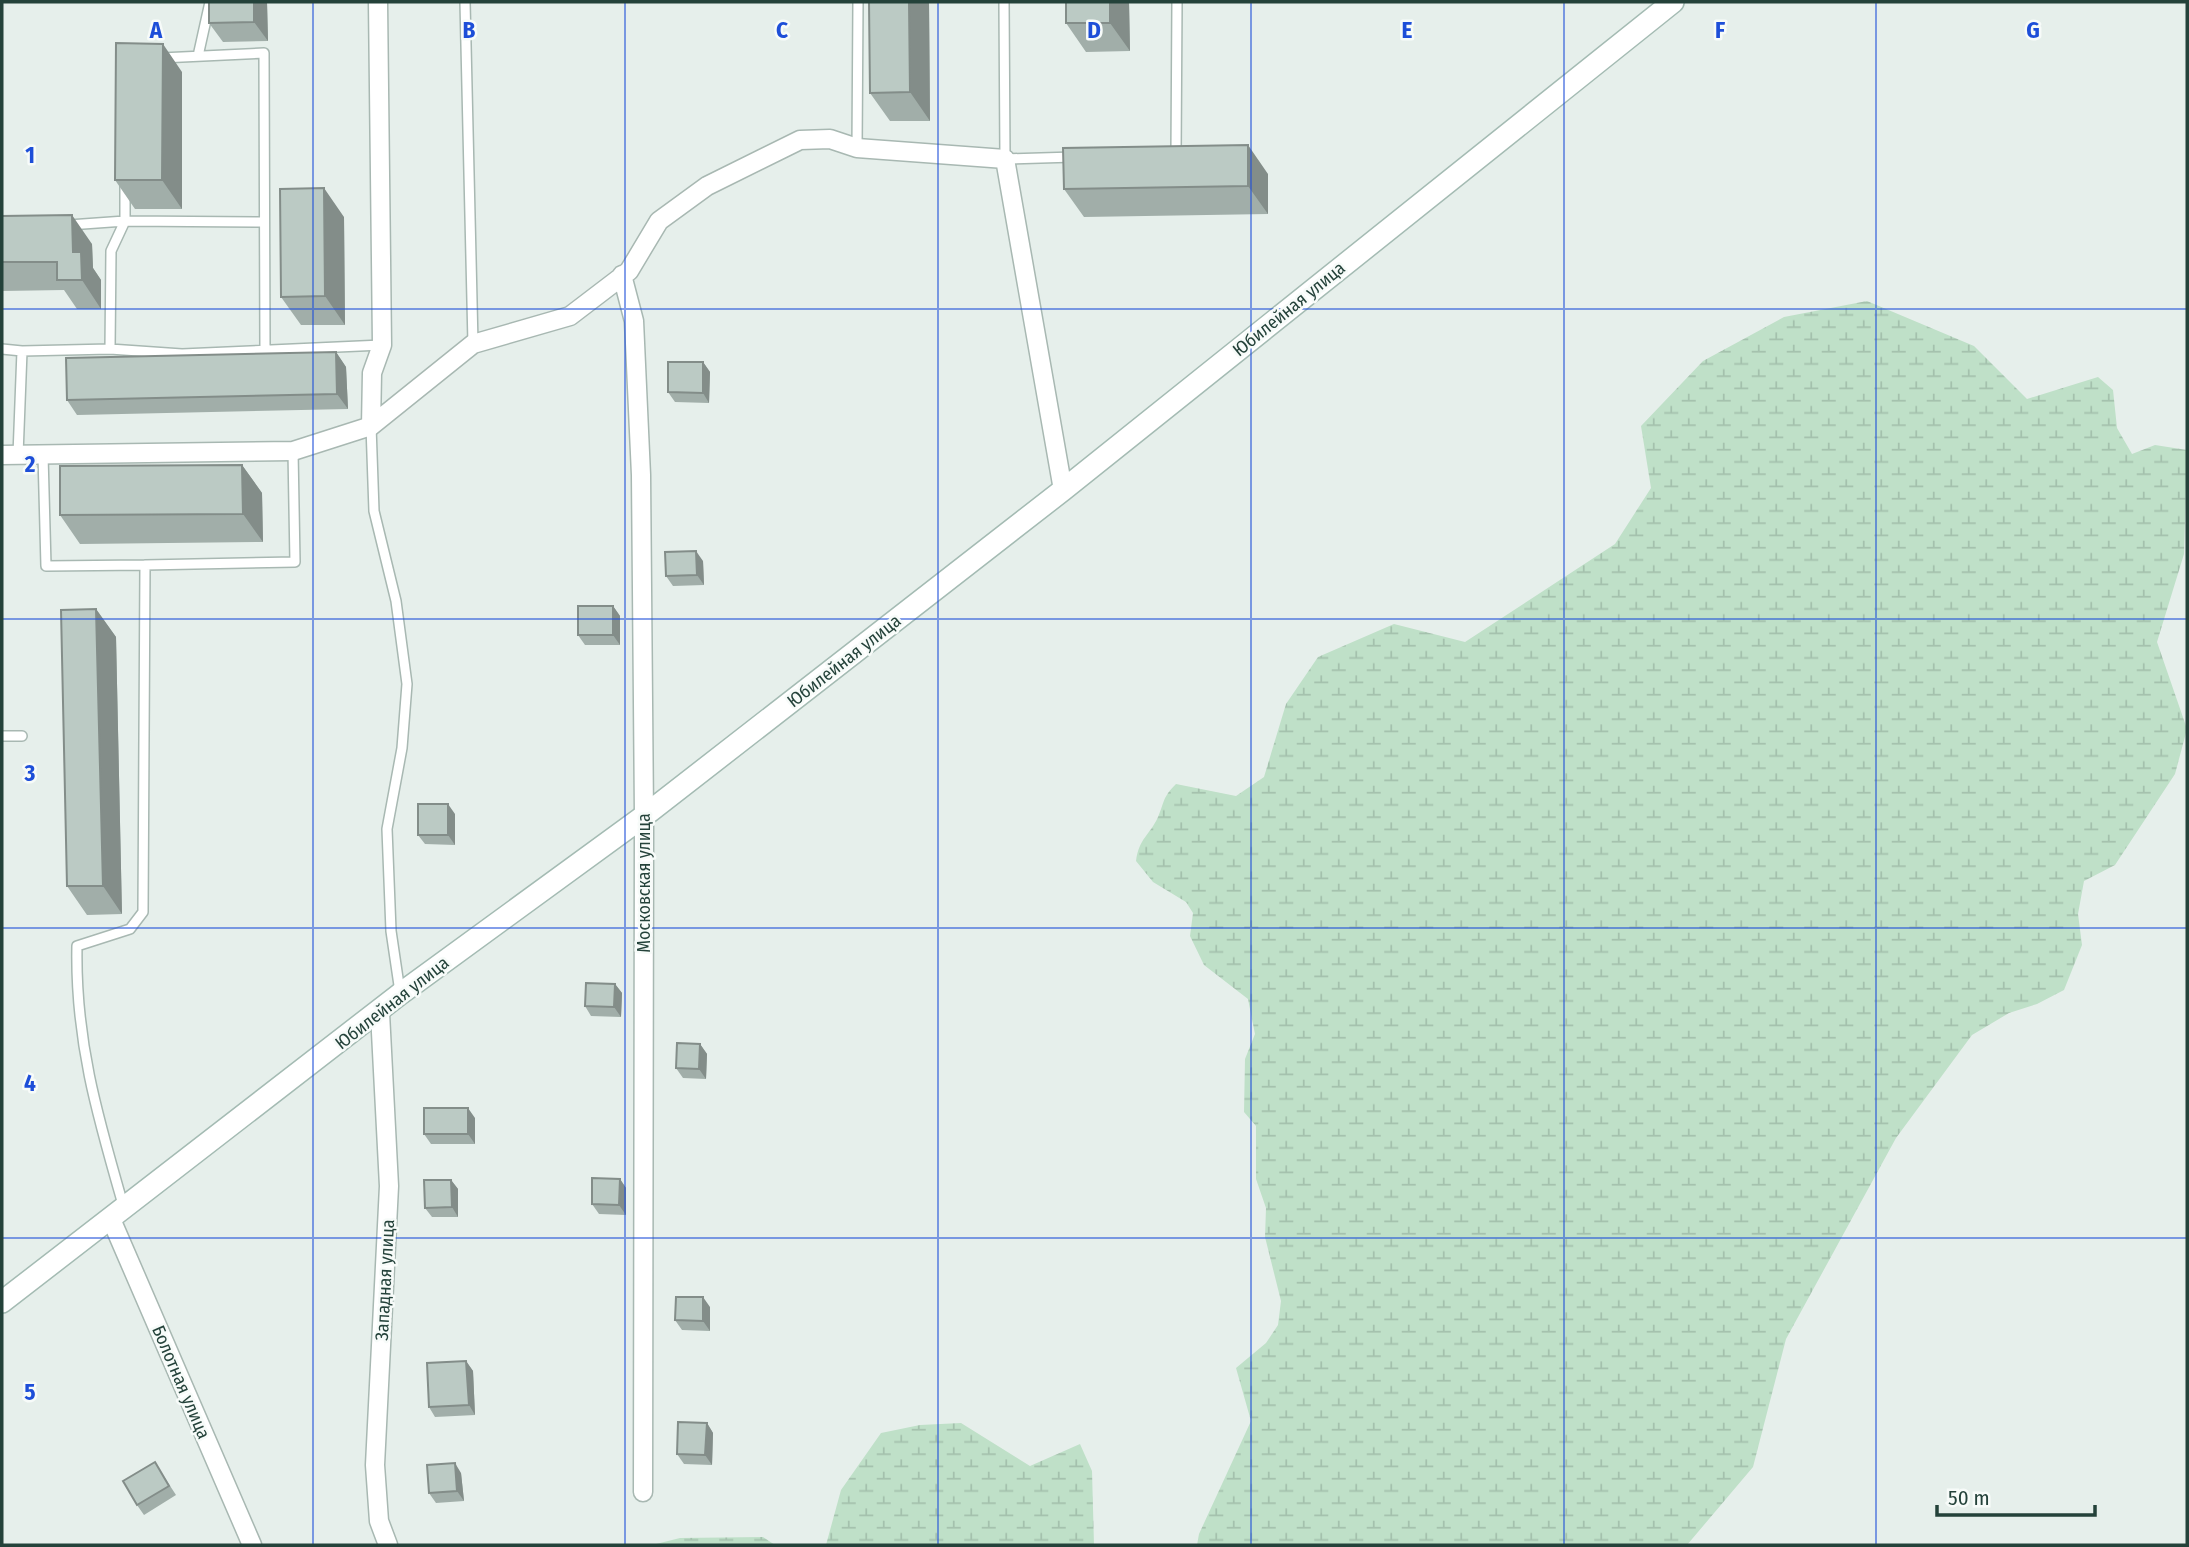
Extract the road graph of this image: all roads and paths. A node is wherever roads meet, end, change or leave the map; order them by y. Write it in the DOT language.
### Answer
graph roads {
  1 [pos="210,2"];
  2 [pos="378,2"];
  3 [pos="465,2"];
  4 [pos="858,2"];
  5 [pos="1004,2"];
  6 [pos="1177,2"];
  7 [pos="1673,2"];
  8 [pos="198,56"];
  9 [pos="149,59"];
  10 [pos="857,148"];
  11 [pos="1163,154"];
  12 [pos="1084,156"];
  13 [pos="1005,159"];
  14 [pos="125,167"];
  15 [pos="125,221"];
  16 [pos="263,222"];
  17 [pos="57,226"];
  18 [pos="622,275"];
  19 [pos="473,344"];
  20 [pos="382,345"];
  21 [pos="2,349"];
  22 [pos="110,349"];
  23 [pos="265,351"];
  24 [pos="22,352"];
  25 [pos="371,426"];
  26 [pos="293,451"];
  27 [pos="43,455"];
  28 [pos="10,456"];
  29 [pos="1063,490"];
  30 [pos="145,565"];
  31 [pos="2,736"];
  32 [pos="22,736"];
  33 [pos="644,816"];
  34 [pos="400,994"];
  35 [pos="380,1013"];
  36 [pos="117,1213"];
  37 [pos="2,1302"];
  38 [pos="643,1492"];
  39 [pos="252,1545"];
  40 [pos="388,1545"];
  1 -- 8 [label="lane"];
  2 -- 20 [label="street"];
  3 -- 19 [label="lane"];
  4 -- 10 [label="lane"];
  5 -- 13 [label="lane"];
  6 -- 11 [label="lane"];
  7 -- 29 [label="main road, Юбилейная улица"];
  8 -- 9 [label="lane"];
  8 -- 16 [label="lane"];
  10 -- 13 [label="street"];
  10 -- 18 [label="street"];
  12 -- 13 [label="lane"];
  13 -- 29 [label="street"];
  14 -- 15 [label="lane"];
  15 -- 16 [label="lane"];
  15 -- 17 [label="lane"];
  15 -- 22 [label="lane"];
  16 -- 23 [label="lane"];
  18 -- 19 [label="street"];
  18 -- 33 [label="street, Московская улица"];
  19 -- 25 [label="street"];
  20 -- 23 [label="lane"];
  20 -- 25 [label="street"];
  21 -- 24 [label="lane"];
  22 -- 23 [label="lane"];
  22 -- 24 [label="lane"];
  24 -- 28 [label="lane"];
  25 -- 26 [label="street"];
  25 -- 34 [label="lane"];
  26 -- 27 [label="street"];
  26 -- 30 [label="lane"];
  27 -- 28 [label="street"];
  27 -- 30 [label="lane"];
  29 -- 33 [label="main road, Юбилейная улица"];
  30 -- 36 [label="lane"];
  31 -- 32 [label="lane"];
  33 -- 34 [label="main road, Юбилейная улица"];
  33 -- 38 [label="street, Московская улица"];
  34 -- 35 [label="main road, Юбилейная улица"];
  35 -- 36 [label="main road, Юбилейная улица"];
  35 -- 40 [label="street, Западная улица"];
  36 -- 37 [label="main road, Юбилейная улица"];
  36 -- 39 [label="street, Болотная улица"];
}
